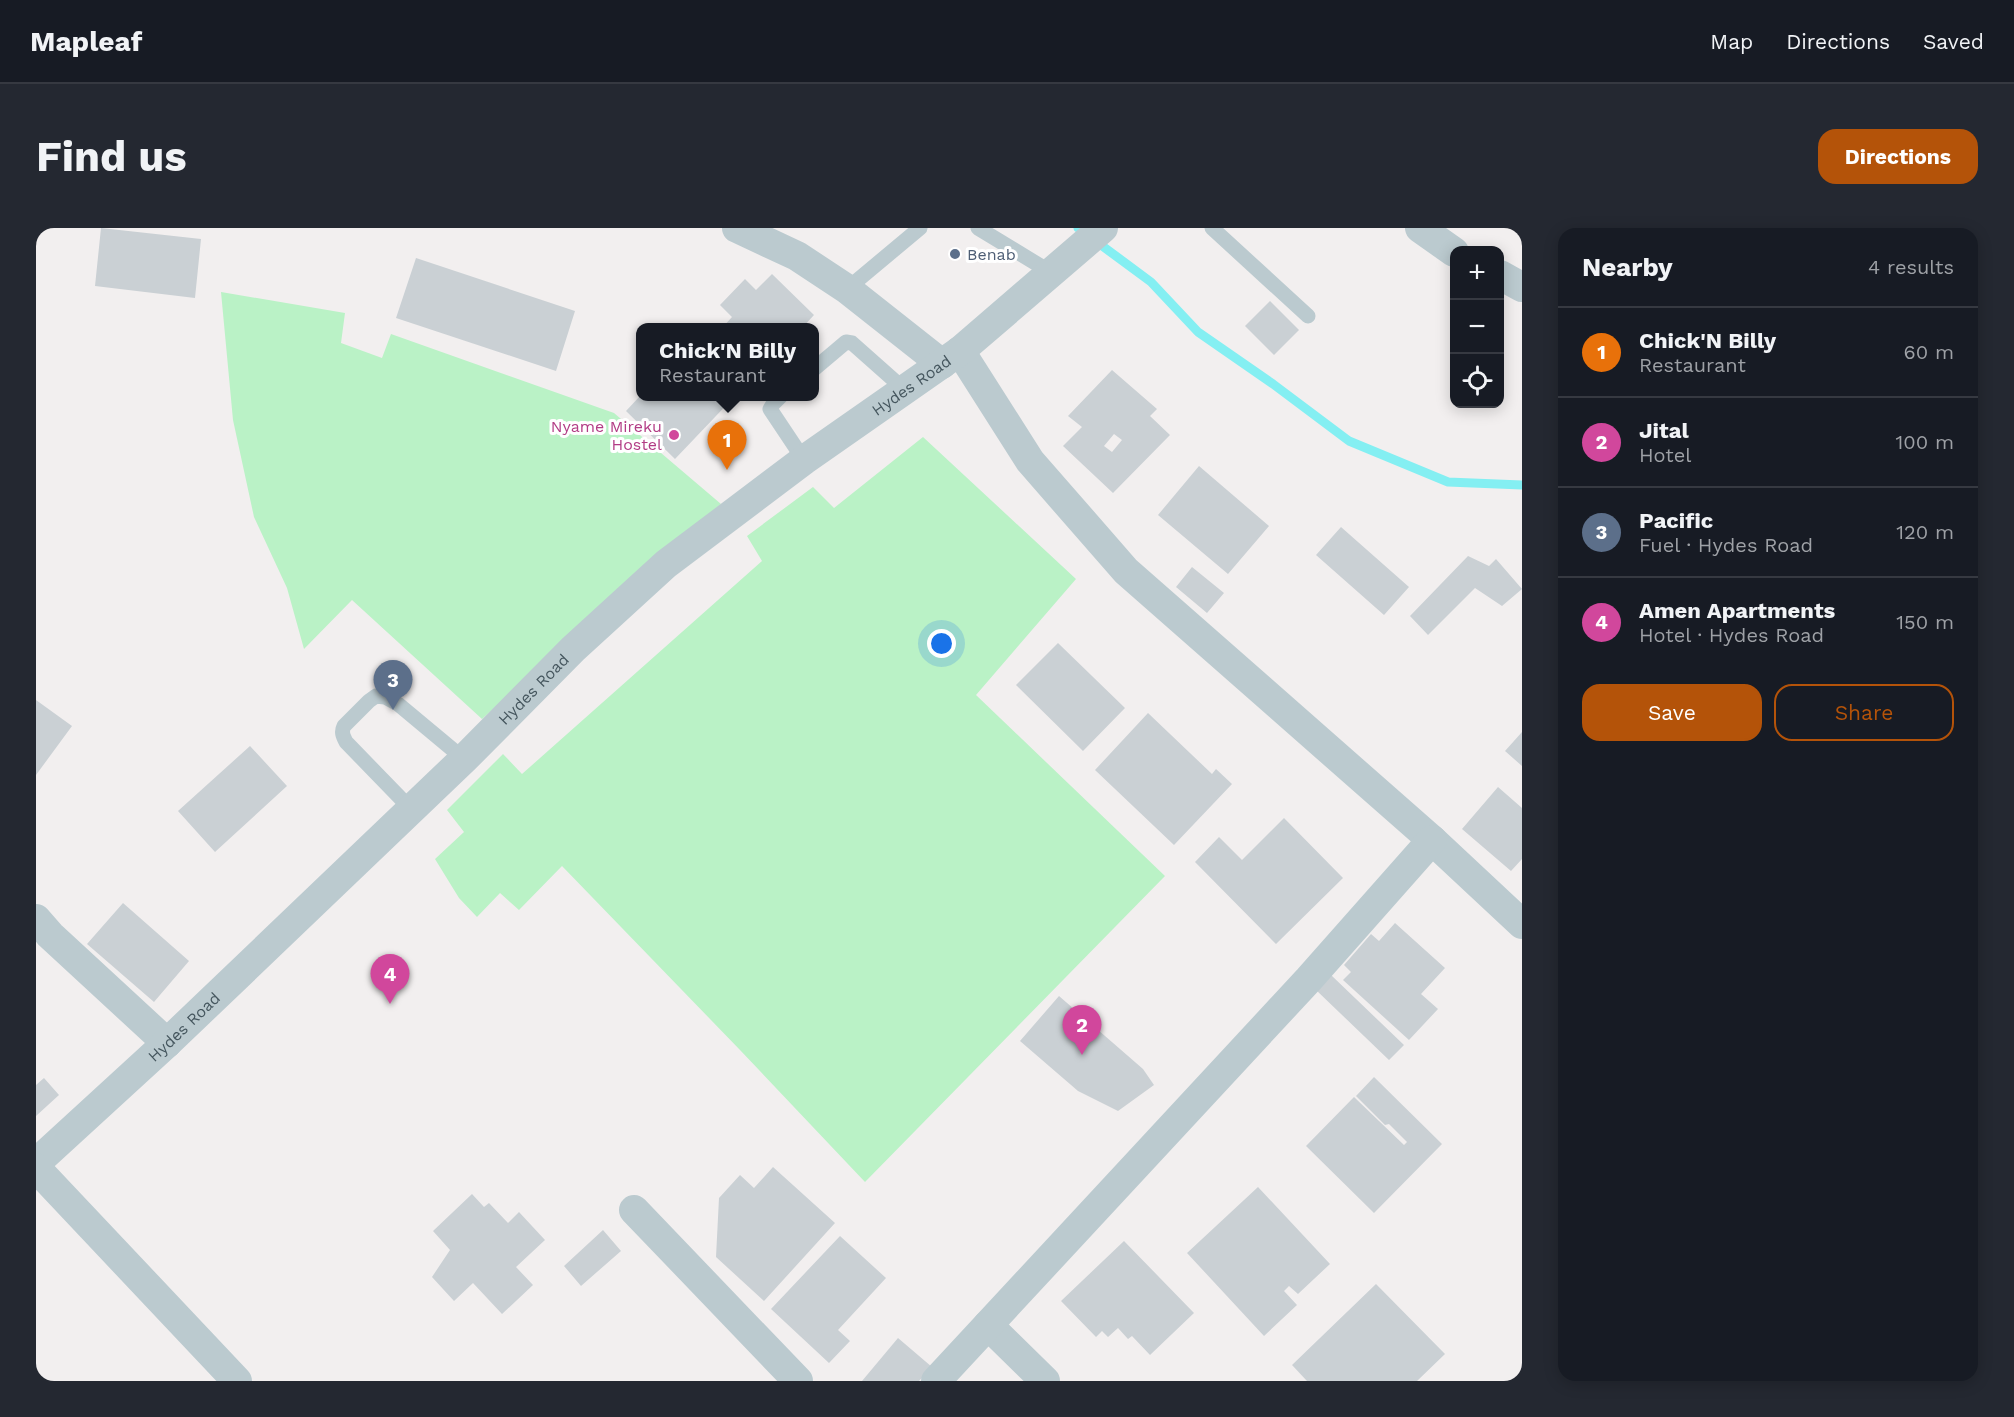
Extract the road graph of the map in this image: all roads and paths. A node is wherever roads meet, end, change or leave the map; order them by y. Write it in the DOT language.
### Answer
graph roads {
  1 [pos="920,228"];
  2 [pos="978,228"];
  3 [pos="1102,228"];
  4 [pos="1212,228"];
  5 [pos="1420,228"];
  6 [pos="748,230"];
  7 [pos="1450,249"];
  8 [pos="1059,266"];
  9 [pos="1504,277"];
  10 [pos="1522,287"];
  11 [pos="847,289"];
  12 [pos="1308,316"];
  13 [pos="951,357"];
  14 [pos="819,365"];
  15 [pos="905,390"];
  16 [pos="776,401"];
  17 [pos="804,460"];
  18 [pos="464,759"];
  19 [pos="411,809"];
  20 [pos="1432,840"];
  21 [pos="36,919"];
  22 [pos="1522,924"];
  23 [pos="167,1043"];
  24 [pos="36,1163"];
  25 [pos="36,1168"];
  26 [pos="634,1210"];
  27 [pos="988,1324"];
  28 [pos="237,1381"];
  29 [pos="798,1381"];
  30 [pos="936,1381"];
  31 [pos="1045,1381"];
  1 -- 11 [label="lane"];
  2 -- 8 [label="lane"];
  3 -- 8 [label="street, Hydes Road"];
  4 -- 12 [label="lane"];
  5 -- 7 [label="street"];
  6 -- 11 [label="street"];
  8 -- 13 [label="street, Hydes Road"];
  9 -- 10 [label="street"];
  11 -- 13 [label="street"];
  13 -- 15 [label="street, Hydes Road"];
  13 -- 20 [label="street"];
  14 -- 15 [label="lane"];
  15 -- 17 [label="street, Hydes Road"];
  16 -- 17 [label="lane"];
  17 -- 18 [label="street, Hydes Road"];
  18 -- 19 [label="street, Hydes Road"];
  18 -- 19 [label="lane"];
  19 -- 23 [label="street, Hydes Road"];
  20 -- 22 [label="street"];
  20 -- 27 [label="street"];
  21 -- 23 [label="street"];
  23 -- 24 [label="street, Hydes Road"];
  25 -- 28 [label="street"];
  26 -- 29 [label="street"];
  27 -- 30 [label="street"];
  27 -- 31 [label="street"];
}
